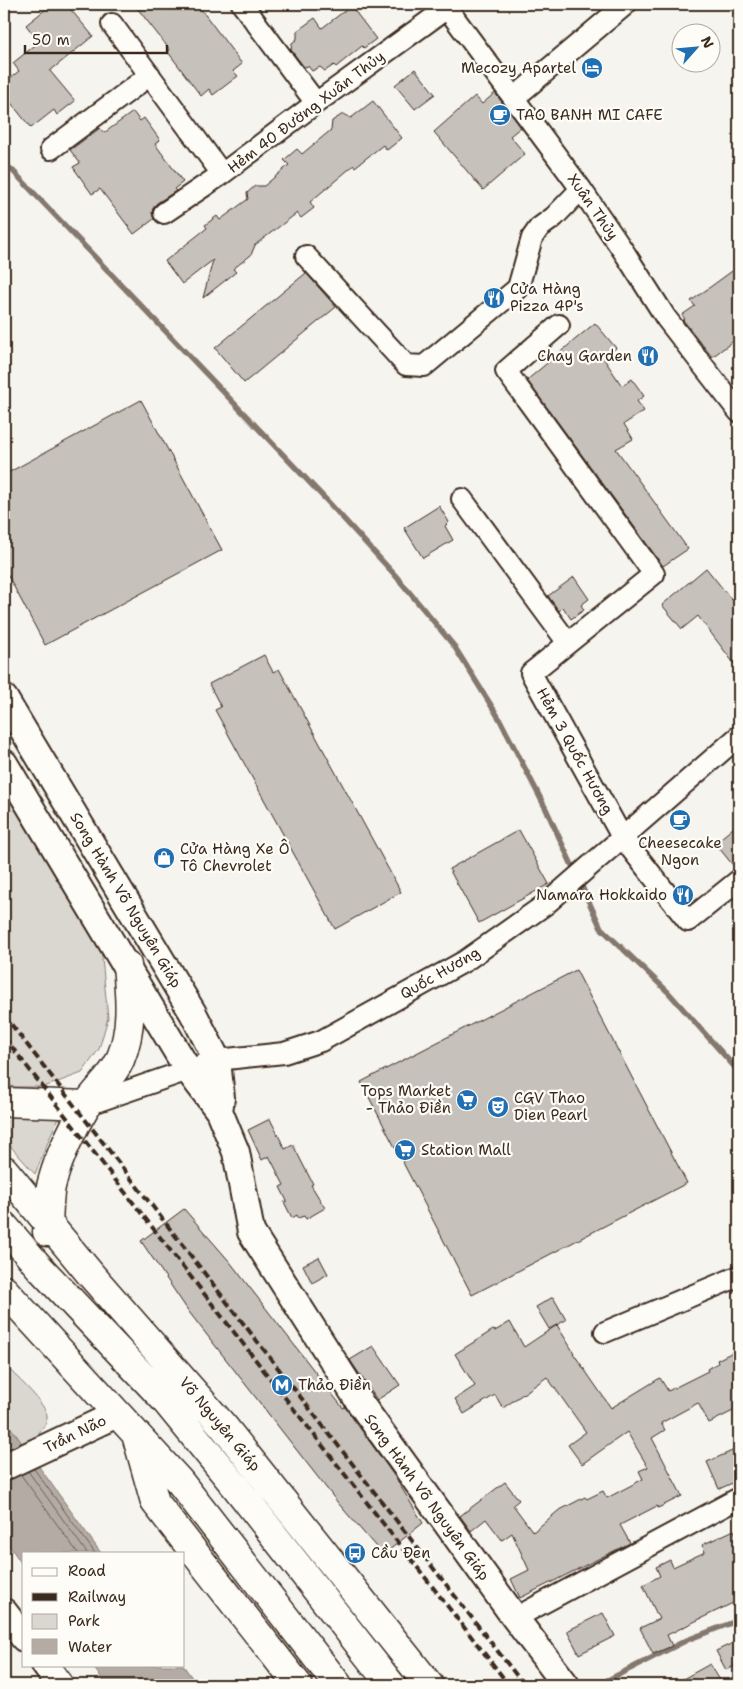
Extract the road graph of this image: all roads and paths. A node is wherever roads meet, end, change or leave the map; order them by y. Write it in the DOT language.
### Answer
graph roads {
  1 [pos="242,4"];
  2 [pos="626,4"];
  3 [pos="445,6"];
  4 [pos="112,24"];
  5 [pos="150,75"];
  6 [pos="514,98"];
  7 [pos="316,103"];
  8 [pos="51,149"];
  9 [pos="222,174"];
  10 [pos="581,189"];
  11 [pos="164,213"];
  12 [pos="306,256"];
  13 [pos="559,325"];
  14 [pos="739,412"];
  15 [pos="462,499"];
  16 [pos="568,643"];
  17 [pos="4,698"];
  18 [pos="739,736"];
  19 [pos="4,763"];
  20 [pos="622,837"];
  21 [pos="739,880"];
  22 [pos="127,965"];
  23 [pos="217,1060"];
  24 [pos="188,1070"];
  25 [pos="4,1102"];
  26 [pos="87,1105"];
  27 [pos="219,1111"];
  28 [pos="4,1170"];
  29 [pos="4,1194"];
  30 [pos="49,1223"];
  31 [pos="4,1226"];
  32 [pos="40,1268"];
  33 [pos="739,1276"];
  34 [pos="4,1290"];
  35 [pos="606,1332"];
  36 [pos="117,1414"];
  37 [pos="136,1435"];
  38 [pos="4,1467"];
  39 [pos="739,1498"];
  40 [pos="4,1612"];
  41 [pos="514,1618"];
  42 [pos="22,1635"];
  43 [pos="46,1666"];
  44 [pos="60,1685"];
  45 [pos="298,1685"];
  46 [pos="338,1685"];
  47 [pos="391,1685"];
  48 [pos="429,1685"];
  49 [pos="566,1685"];
  1 -- 7 [label="street"];
  2 -- 6 [label="street"];
  3 -- 6 [label="street, Xuân Thủy"];
  3 -- 7 [label="street, Hẻm 40 Đường Xuân Thủy"];
  4 -- 5 [label="street"];
  5 -- 8 [label="street"];
  5 -- 9 [label="street"];
  6 -- 10 [label="street, Xuân Thủy"];
  7 -- 9 [label="street, Hẻm 40 Đường Xuân Thủy"];
  9 -- 11 [label="street, Hẻm 40 Đường Xuân Thủy"];
  10 -- 12 [label="street"];
  10 -- 14 [label="street, Xuân Thủy"];
  13 -- 16 [label="street, Hẻm 3 Quốc Hương"];
  15 -- 16 [label="street"];
  16 -- 20 [label="street, Hẻm 3 Quốc Hương"];
  17 -- 23 [label="main road, Song Hành Võ Nguyên Giáp"];
  18 -- 20 [label="street, Quốc Hương"];
  19 -- 22 [label="main road, Song Hành Võ Nguyên Giáp"];
  20 -- 21 [label="street"];
  20 -- 23 [label="street, Quốc Hương"];
  22 -- 24 [label="main road, Song Hành Võ Nguyên Giáp"];
  22 -- 26 [label="highway"];
  23 -- 24 [label="street, Quốc Hương"];
  23 -- 27 [label="main road, Song Hành Võ Nguyên Giáp"];
  24 -- 26 [label="street, Quốc Hương"];
  24 -- 27 [label="main road, Song Hành Võ Nguyên Giáp"];
  25 -- 26 [label="highway"];
  26 -- 30 [label="highway"];
  27 -- 41 [label="main road, Song Hành Võ Nguyên Giáp"];
  28 -- 30 [label="highway, Võ Nguyên Giáp"];
  29 -- 32 [label="highway"];
  30 -- 32 [label="highway"];
  30 -- 48 [label="highway, Võ Nguyên Giáp"];
  31 -- 32 [label="highway, Võ Nguyên Giáp"];
  32 -- 47 [label="highway, Võ Nguyên Giáp"];
  33 -- 35 [label="street"];
  34 -- 36 [label="highway"];
  36 -- 37 [label="highway"];
  36 -- 38 [label="main road, Trần Não"];
  37 -- 45 [label="highway"];
  37 -- 46 [label="highway"];
  39 -- 41 [label="street"];
  40 -- 42 [label="main road"];
  41 -- 49 [label="main road, Song Hành Võ Nguyên Giáp"];
  43 -- 44 [label="main road"];
}
